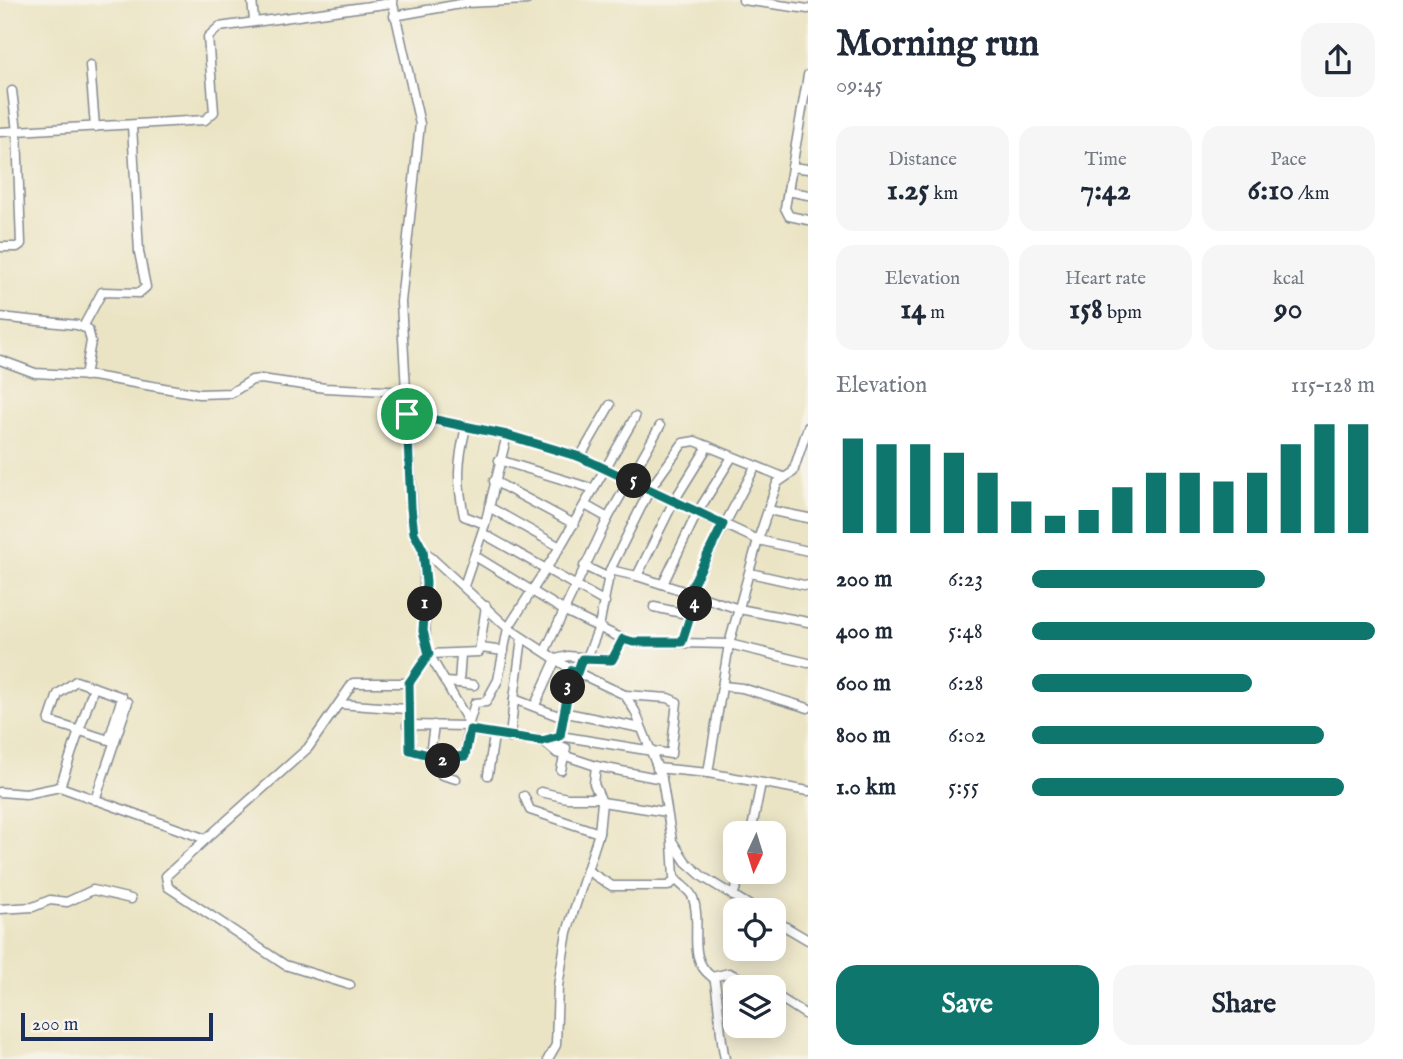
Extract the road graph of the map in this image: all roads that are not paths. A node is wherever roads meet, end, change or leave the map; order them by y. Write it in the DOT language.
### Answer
graph roads {
  1 [pos="252,0"];
  2 [pos="527,0"];
  3 [pos="743,0"];
  4 [pos="392,1"];
  5 [pos="467,2"];
  6 [pos="773,2"];
  7 [pos="807,6"];
  8 [pos="394,16"];
  9 [pos="254,20"];
  10 [pos="90,65"];
  11 [pos="808,75"];
  12 [pos="12,91"];
  13 [pos="806,102"];
  14 [pos="132,125"];
  15 [pos="95,127"];
  16 [pos="17,131"];
  17 [pos="0,132"];
  18 [pos="792,167"];
  19 [pos="808,169"];
  20 [pos="788,191"];
  21 [pos="808,195"];
  22 [pos="808,219"];
  23 [pos="0,247"];
  24 [pos="0,317"];
  25 [pos="83,327"];
  26 [pos="0,360"];
  27 [pos="85,376"];
  28 [pos="406,392"];
  29 [pos="610,405"];
  30 [pos="407,414"];
  31 [pos="635,416"];
  32 [pos="660,426"];
  33 [pos="466,427"];
  34 [pos="808,427"];
  35 [pos="507,435"];
  36 [pos="708,446"];
  37 [pos="804,456"];
  38 [pos="580,457"];
  39 [pos="732,457"];
  40 [pos="499,460"];
  41 [pos="755,467"];
  42 [pos="606,468"];
  43 [pos="783,477"];
  44 [pos="629,478"];
  45 [pos="494,481"];
  46 [pos="594,489"];
  47 [pos="650,489"];
  48 [pos="674,501"];
  49 [pos="585,505"];
  50 [pos="489,507"];
  51 [pos="768,510"];
  52 [pos="697,513"];
  53 [pos="608,518"];
  54 [pos="808,518"];
  55 [pos="574,524"];
  56 [pos="723,524"];
  57 [pos="483,528"];
  58 [pos="758,540"];
  59 [pos="560,547"];
  60 [pos="423,550"];
  61 [pos="808,551"];
  62 [pos="475,556"];
  63 [pos="584,566"];
  64 [pos="546,569"];
  65 [pos="750,573"];
  66 [pos="609,574"];
  67 [pos="637,576"];
  68 [pos="663,584"];
  69 [pos="464,586"];
  70 [pos="575,586"];
  71 [pos="808,586"];
  72 [pos="532,592"];
  73 [pos="693,593"];
  74 [pos="605,602"];
  75 [pos="486,606"];
  76 [pos="654,607"];
  77 [pos="740,609"];
  78 [pos="564,610"];
  79 [pos="691,615"];
  80 [pos="808,622"];
  81 [pos="599,627"];
  82 [pos="508,628"];
  83 [pos="522,638"];
  84 [pos="623,639"];
  85 [pos="682,642"];
  86 [pos="729,644"];
  87 [pos="481,648"];
  88 [pos="504,651"];
  89 [pos="545,651"];
  90 [pos="429,654"];
  91 [pos="461,654"];
  92 [pos="556,659"];
  93 [pos="584,659"];
  94 [pos="808,663"];
  95 [pos="574,672"];
  96 [pos="498,680"];
  97 [pos="445,682"];
  98 [pos="516,682"];
  99 [pos="409,683"];
  100 [pos="459,683"];
  101 [pos="474,685"];
  102 [pos="723,685"];
  103 [pos="94,687"];
  104 [pos="625,695"];
  105 [pos="513,699"];
  106 [pos="128,702"];
  107 [pos="340,705"];
  108 [pos="535,705"];
  109 [pos="808,708"];
  110 [pos="407,709"];
  111 [pos="562,715"];
  112 [pos="407,725"];
  113 [pos="434,725"];
  114 [pos="469,727"];
  115 [pos="641,729"];
  116 [pos="79,730"];
  117 [pos="494,736"];
  118 [pos="560,736"];
  119 [pos="510,738"];
  120 [pos="112,741"];
  121 [pos="542,741"];
  122 [pos="560,751"];
  123 [pos="652,752"];
  124 [pos="430,754"];
  125 [pos="440,760"];
  126 [pos="596,766"];
  127 [pos="657,768"];
  128 [pos="561,770"];
  129 [pos="708,773"];
  130 [pos="488,775"];
  131 [pos="456,779"];
  132 [pos="662,779"];
  133 [pos="761,783"];
  134 [pos="60,787"];
  135 [pos="808,791"];
  136 [pos="0,792"];
  137 [pos="541,792"];
  138 [pos="524,796"];
  139 [pos="95,800"];
  140 [pos="601,800"];
  141 [pos="667,812"];
  142 [pos="753,821"];
  143 [pos="599,833"];
  144 [pos="206,839"];
  145 [pos="672,841"];
  146 [pos="588,871"];
  147 [pos="676,880"];
  148 [pos="737,884"];
  149 [pos="733,896"];
  150 [pos="736,898"];
  151 [pos="131,899"];
  152 [pos="0,909"];
  153 [pos="786,927"];
  154 [pos="808,940"];
  155 [pos="733,975"];
  156 [pos="714,977"];
  157 [pos="350,985"];
  158 [pos="786,1002"];
  159 [pos="808,1016"];
  160 [pos="548,1059"];
  161 [pos="725,1059"];
  1 -- 9 [label="street"];
  2 -- 5 [label="street"];
  3 -- 6 [label="street"];
  4 -- 8 [label="street"];
  4 -- 9 [label="street"];
  5 -- 8 [label="street"];
  6 -- 7 [label="street"];
  8 -- 28 [label="street"];
  9 -- 14 [label="street"];
  10 -- 15 [label="street"];
  11 -- 13 [label="street"];
  12 -- 16 [label="street"];
  13 -- 18 [label="street"];
  14 -- 15 [label="street"];
  14 -- 25 [label="street"];
  15 -- 16 [label="street"];
  16 -- 17 [label="street"];
  16 -- 23 [label="street"];
  18 -- 19 [label="street"];
  18 -- 20 [label="street"];
  20 -- 21 [label="street"];
  20 -- 22 [label="street"];
  24 -- 25 [label="street"];
  25 -- 27 [label="street"];
  26 -- 27 [label="street"];
  27 -- 28 [label="street"];
  28 -- 30 [label="street"];
  29 -- 38 [label="street"];
  30 -- 33 [label="street"];
  30 -- 60 [label="street"];
  31 -- 42 [label="street"];
  32 -- 44 [label="street"];
  33 -- 35 [label="street"];
  33 -- 57 [label="street"];
  34 -- 37 [label="street"];
  35 -- 38 [label="street"];
  35 -- 40 [label="street"];
  36 -- 39 [label="street"];
  36 -- 47 [label="street"];
  36 -- 48 [label="street"];
  37 -- 43 [label="street"];
  38 -- 42 [label="street"];
  39 -- 41 [label="street"];
  39 -- 52 [label="street"];
  40 -- 45 [label="street"];
  40 -- 46 [label="street"];
  41 -- 43 [label="street"];
  41 -- 56 [label="street"];
  42 -- 44 [label="street"];
  42 -- 46 [label="street"];
  43 -- 51 [label="street"];
  44 -- 47 [label="street"];
  44 -- 53 [label="street"];
  45 -- 50 [label="street"];
  45 -- 55 [label="street"];
  46 -- 49 [label="street"];
  47 -- 48 [label="street"];
  47 -- 66 [label="street"];
  48 -- 52 [label="street"];
  48 -- 67 [label="street"];
  49 -- 53 [label="street"];
  49 -- 55 [label="street"];
  50 -- 57 [label="street"];
  50 -- 59 [label="street"];
  51 -- 54 [label="street"];
  51 -- 58 [label="street"];
  52 -- 56 [label="street"];
  52 -- 68 [label="street"];
  53 -- 63 [label="street"];
  55 -- 59 [label="street"];
  56 -- 58 [label="street"];
  56 -- 73 [label="street"];
  57 -- 62 [label="street"];
  57 -- 64 [label="street"];
  58 -- 61 [label="street"];
  58 -- 65 [label="street"];
  59 -- 64 [label="street"];
  60 -- 69 [label="street"];
  60 -- 90 [label="street"];
  62 -- 69 [label="street"];
  62 -- 72 [label="street"];
  63 -- 66 [label="street"];
  63 -- 70 [label="street"];
  64 -- 70 [label="street"];
  64 -- 72 [label="street"];
  65 -- 71 [label="street"];
  65 -- 77 [label="street"];
  66 -- 67 [label="street"];
  66 -- 74 [label="street"];
  67 -- 68 [label="street"];
  68 -- 73 [label="street"];
  69 -- 75 [label="street"];
  70 -- 74 [label="street"];
  70 -- 78 [label="street"];
  72 -- 78 [label="street"];
  72 -- 82 [label="street"];
  73 -- 77 [label="street"];
  73 -- 79 [label="street"];
  74 -- 81 [label="street"];
  75 -- 82 [label="street"];
  75 -- 87 [label="street"];
  76 -- 79 [label="street"];
  77 -- 80 [label="street"];
  77 -- 86 [label="street"];
  78 -- 81 [label="street"];
  78 -- 89 [label="street"];
  79 -- 85 [label="street"];
  81 -- 84 [label="street"];
  81 -- 93 [label="street"];
  82 -- 83 [label="street"];
  82 -- 88 [label="street"];
  83 -- 89 [label="street"];
  83 -- 98 [label="street"];
  84 -- 85 [label="street"];
  84 -- 93 [label="street"];
  85 -- 86 [label="street"];
  86 -- 94 [label="street"];
  86 -- 102 [label="street"];
  87 -- 88 [label="street"];
  87 -- 91 [label="street"];
  88 -- 96 [label="street"];
  89 -- 92 [label="street"];
  90 -- 91 [label="street"];
  90 -- 97 [label="street"];
  90 -- 99 [label="street"];
  91 -- 100 [label="street"];
  92 -- 93 [label="street"];
  92 -- 95 [label="street"];
  92 -- 108 [label="street"];
  93 -- 95 [label="street"];
  95 -- 104 [label="street"];
  95 -- 111 [label="street"];
  96 -- 98 [label="street"];
  96 -- 114 [label="street"];
  97 -- 100 [label="street"];
  97 -- 114 [label="street"];
  98 -- 105 [label="street"];
  99 -- 107 [label="street"];
  99 -- 110 [label="street"];
  100 -- 101 [label="street"];
  102 -- 109 [label="street"];
  102 -- 129 [label="street"];
  103 -- 116 [label="street"];
  103 -- 116 [label="street"];
  103 -- 120 [label="street"];
  104 -- 115 [label="street"];
  104 -- 123 [label="street"];
  105 -- 108 [label="street"];
  105 -- 119 [label="street"];
  106 -- 120 [label="street"];
  107 -- 110 [label="street"];
  107 -- 144 [label="street"];
  108 -- 111 [label="street"];
  110 -- 112 [label="street"];
  111 -- 115 [label="street"];
  111 -- 118 [label="street"];
  112 -- 113 [label="street"];
  112 -- 124 [label="street"];
  113 -- 114 [label="street"];
  113 -- 124 [label="street"];
  114 -- 117 [label="street"];
  114 -- 125 [label="street"];
  115 -- 123 [label="street"];
  116 -- 120 [label="street"];
  116 -- 134 [label="street"];
  117 -- 119 [label="street"];
  117 -- 130 [label="street"];
  118 -- 121 [label="street"];
  118 -- 122 [label="street"];
  118 -- 123 [label="street"];
  119 -- 121 [label="street"];
  120 -- 139 [label="street"];
  121 -- 122 [label="street"];
  122 -- 126 [label="street"];
  122 -- 128 [label="street"];
  123 -- 127 [label="street"];
  124 -- 125 [label="street"];
  125 -- 131 [label="street"];
  126 -- 132 [label="street"];
  126 -- 140 [label="street"];
  127 -- 129 [label="street"];
  127 -- 132 [label="street"];
  129 -- 133 [label="street"];
  132 -- 141 [label="street"];
  133 -- 135 [label="street"];
  133 -- 142 [label="street"];
  134 -- 136 [label="street"];
  134 -- 139 [label="street"];
  137 -- 140 [label="street"];
  138 -- 143 [label="street"];
  139 -- 144 [label="street"];
  140 -- 141 [label="street"];
  140 -- 143 [label="street"];
  141 -- 145 [label="street"];
  143 -- 146 [label="street"];
  144 -- 157 [label="street"];
  145 -- 147 [label="street"];
  145 -- 149 [label="street"];
  146 -- 147 [label="street"];
  146 -- 160 [label="street"];
  147 -- 156 [label="street"];
  148 -- 149 [label="street"];
  149 -- 150 [label="street"];
  151 -- 152 [label="street"];
  153 -- 154 [label="street"];
  155 -- 156 [label="street"];
  156 -- 161 [label="street"];
  158 -- 159 [label="street"];
}
